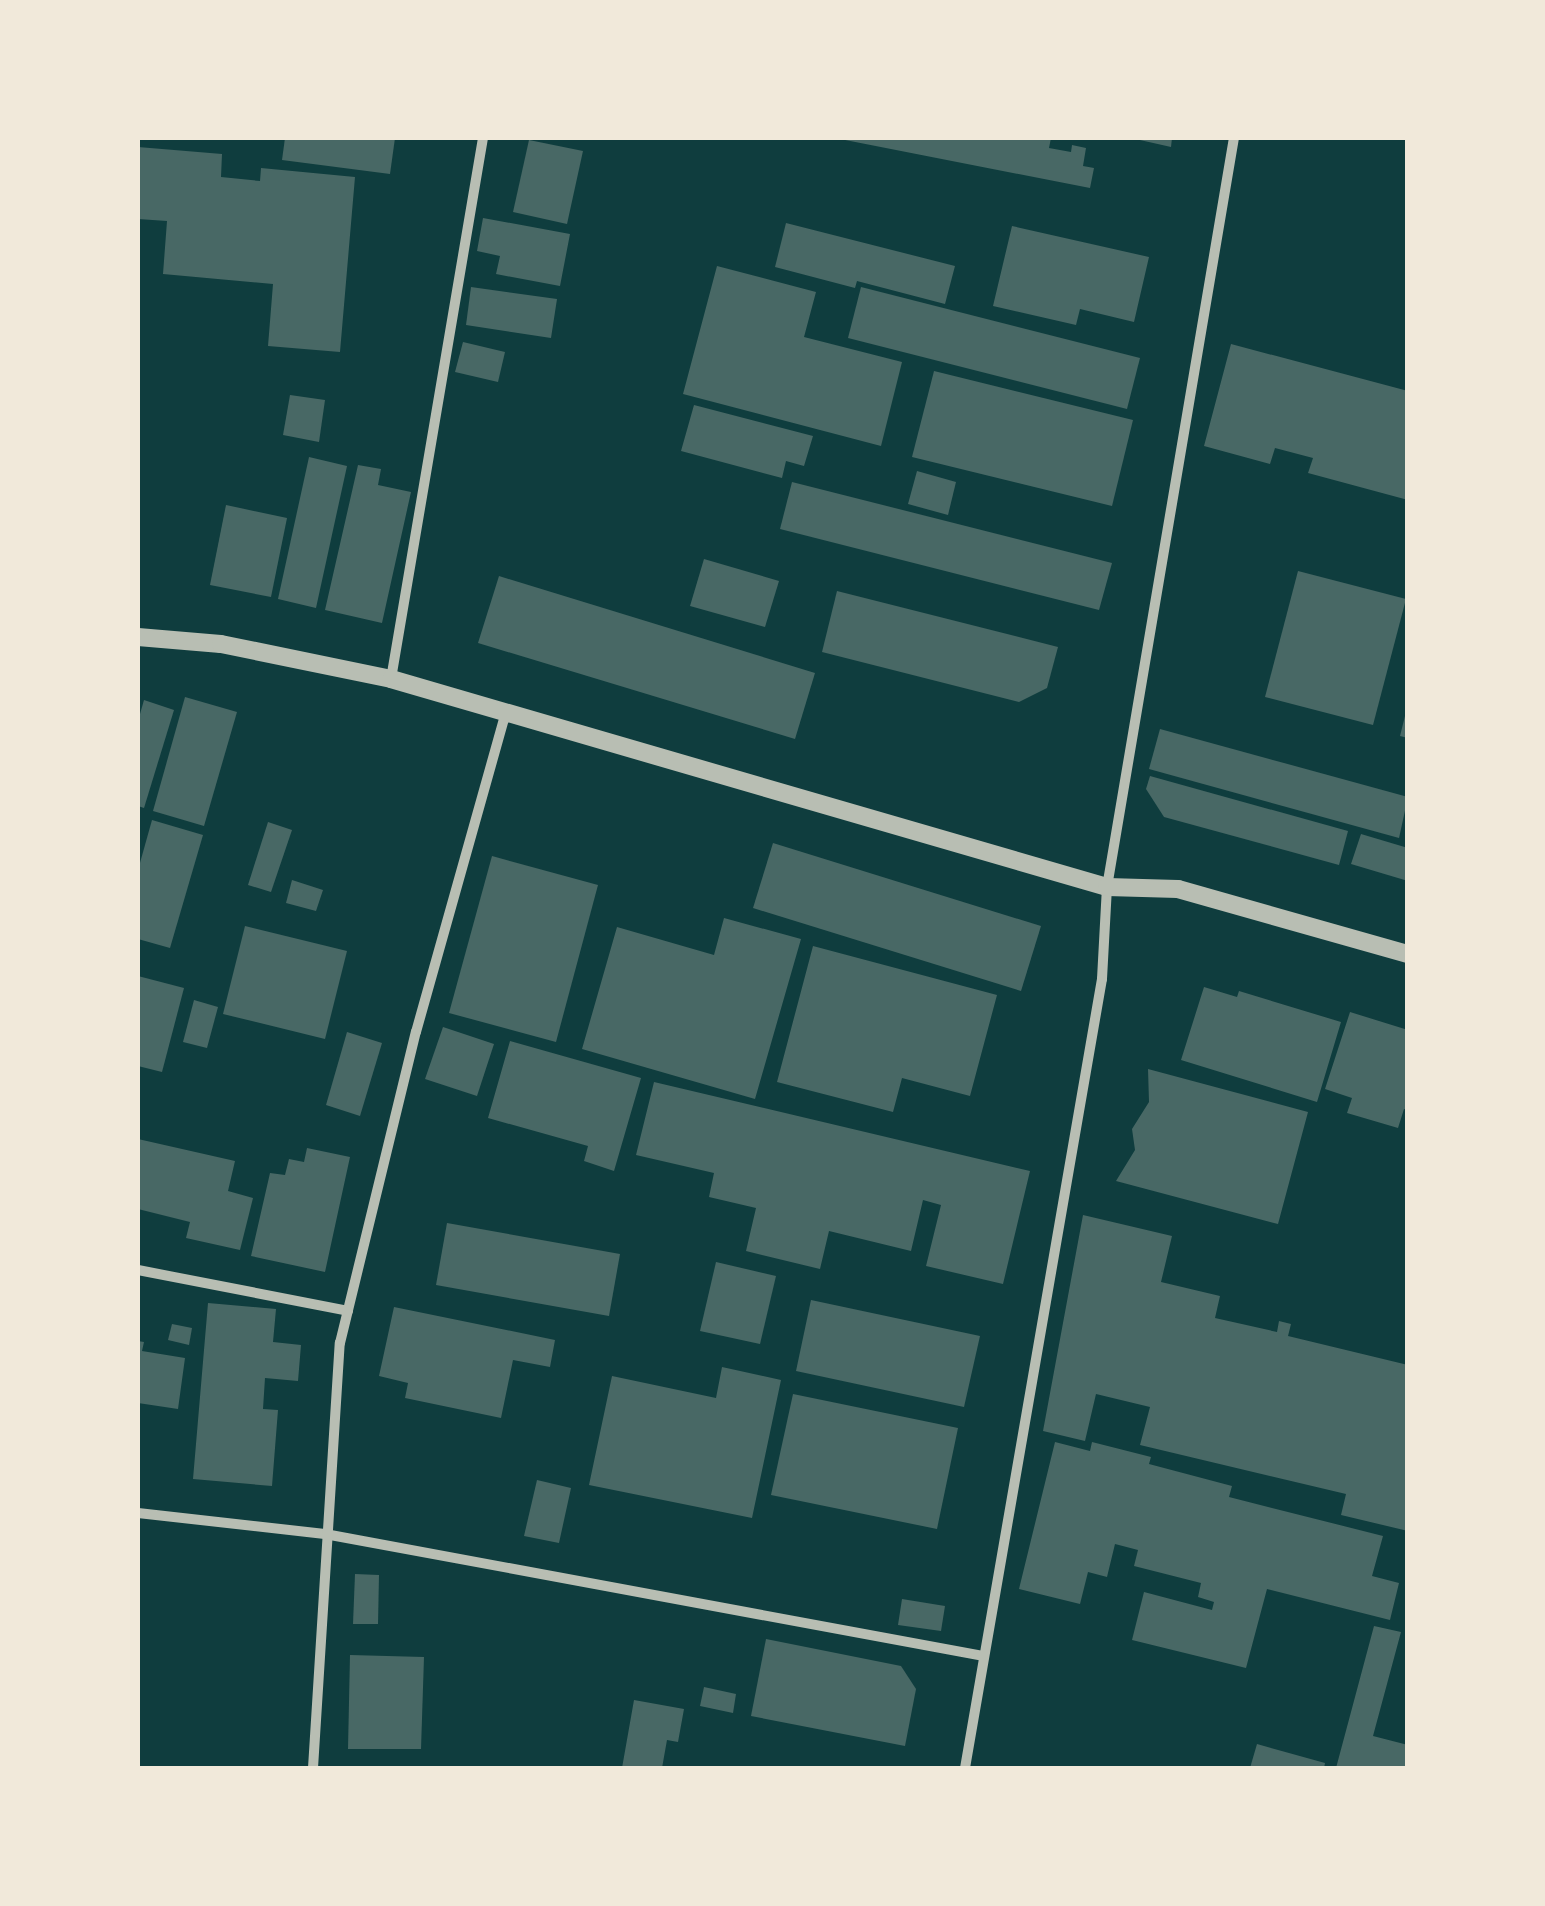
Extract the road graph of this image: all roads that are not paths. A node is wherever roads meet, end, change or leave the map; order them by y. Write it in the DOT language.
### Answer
graph roads {
  1 [pos="483,138"];
  2 [pos="1234,138"];
  3 [pos="138,637"];
  4 [pos="392,678"];
  5 [pos="507,711"];
  6 [pos="1108,887"];
  7 [pos="1408,954"];
  8 [pos="138,1270"];
  9 [pos="348,1311"];
  10 [pos="138,1513"];
  11 [pos="325,1534"];
  12 [pos="983,1656"];
  13 [pos="313,1768"];
  14 [pos="965,1768"];
  1 -- 4 [label="street"];
  2 -- 6 [label="street"];
  3 -- 4 [label="street"];
  4 -- 5 [label="street"];
  5 -- 6 [label="street"];
  5 -- 9 [label="street"];
  6 -- 7 [label="street"];
  6 -- 12 [label="street"];
  8 -- 9 [label="street"];
  9 -- 11 [label="street"];
  10 -- 11 [label="street"];
  11 -- 12 [label="street"];
  11 -- 13 [label="street"];
  12 -- 14 [label="street"];
}
